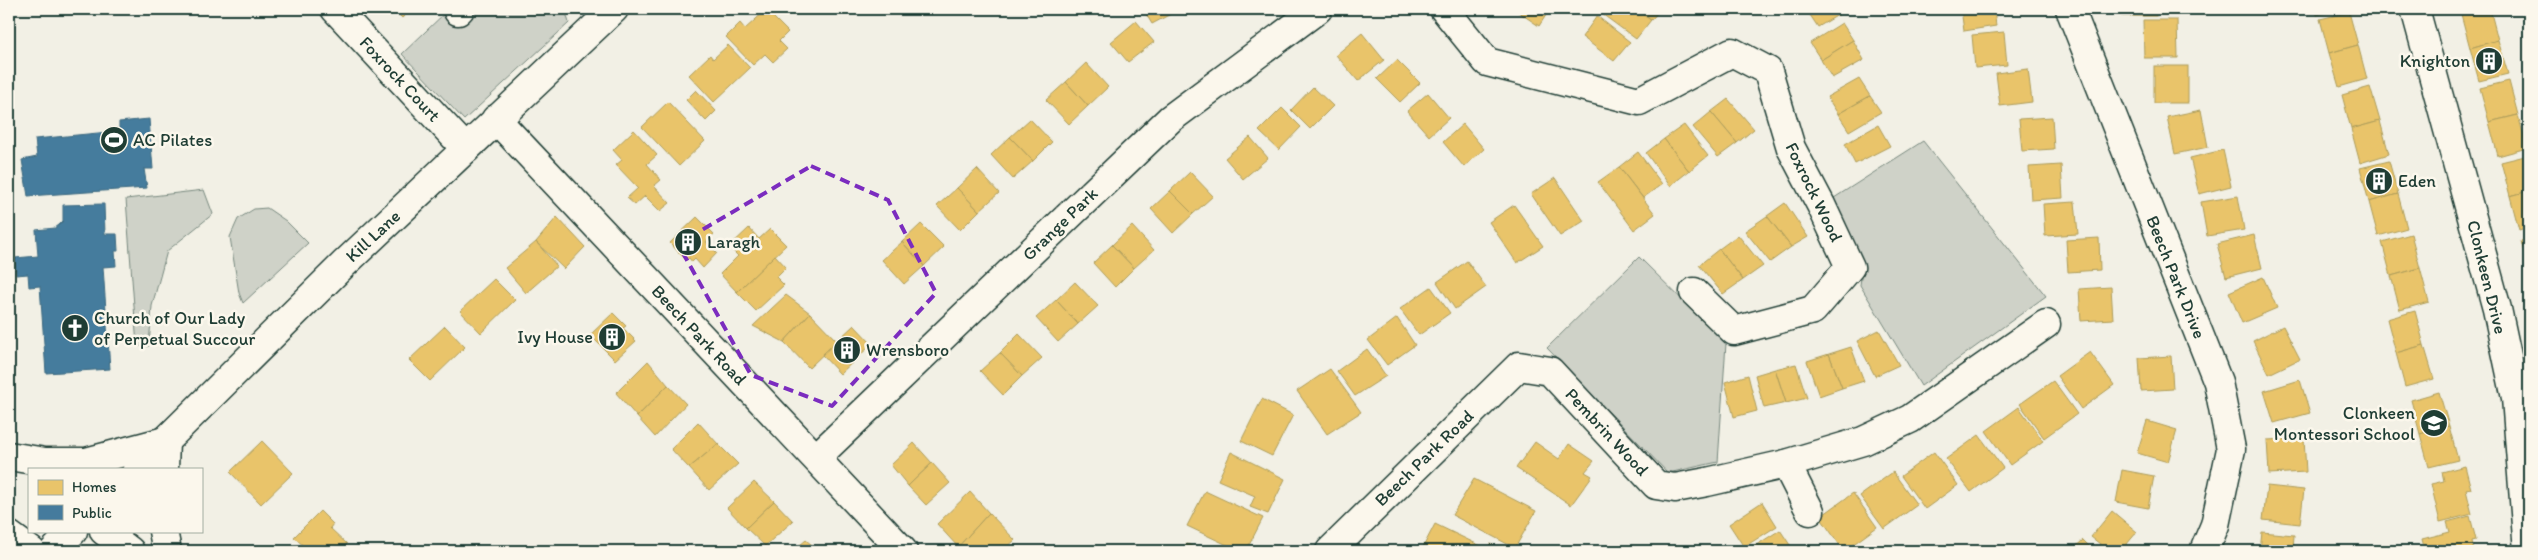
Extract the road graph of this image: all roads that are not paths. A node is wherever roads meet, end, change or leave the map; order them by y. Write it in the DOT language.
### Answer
graph roads {
  1 [pos="335,9"];
  2 [pos="614,9"];
  3 [pos="1318,9"];
  4 [pos="1444,9"];
  5 [pos="2070,9"];
  6 [pos="2415,9"];
  7 [pos="496,118"];
  8 [pos="466,149"];
  9 [pos="1694,292"];
  10 [pos="2046,324"];
  11 [pos="1519,366"];
  12 [pos="165,441"];
  13 [pos="9,456"];
  14 [pos="817,457"];
  15 [pos="9,464"];
  16 [pos="1786,464"];
  17 [pos="138,468"];
  18 [pos="164,468"];
  19 [pos="28,476"];
  20 [pos="1810,512"];
  21 [pos="72,532"];
  22 [pos="105,532"];
  23 [pos="163,532"];
  24 [pos="9,535"];
  25 [pos="30,551"];
  26 [pos="54,551"];
  27 [pos="130,551"];
  28 [pos="167,551"];
  29 [pos="903,551"];
  30 [pos="1330,551"];
  31 [pos="2204,551"];
  32 [pos="2528,551"];
  1 -- 8 [label="main road, Foxrock Court"];
  2 -- 7 [label="main road, Kill Lane"];
  3 -- 14 [label="main road, Grange Park"];
  4 -- 9 [label="main road, Foxrock Wood"];
  5 -- 31 [label="main road, Beech Park Drive"];
  6 -- 32 [label="main road, Clonkeen Drive"];
  7 -- 8 [label="main road, Kill Lane"];
  7 -- 14 [label="main road, Beech Park Road"];
  8 -- 12 [label="main road, Kill Lane"];
  10 -- 16 [label="main road, Pembrin Wood"];
  11 -- 16 [label="main road, Pembrin Wood"];
  11 -- 30 [label="main road, Beech Park Road"];
  12 -- 13 [label="main road"];
  12 -- 17 [label="main road, Kill Lane"];
  12 -- 18 [label="main road"];
  14 -- 29 [label="main road, Beech Park Road"];
  15 -- 19 [label="main road"];
  16 -- 20 [label="main road"];
  21 -- 26 [label="main road"];
  22 -- 27 [label="main road"];
  23 -- 28 [label="main road"];
  24 -- 25 [label="main road"];
}
